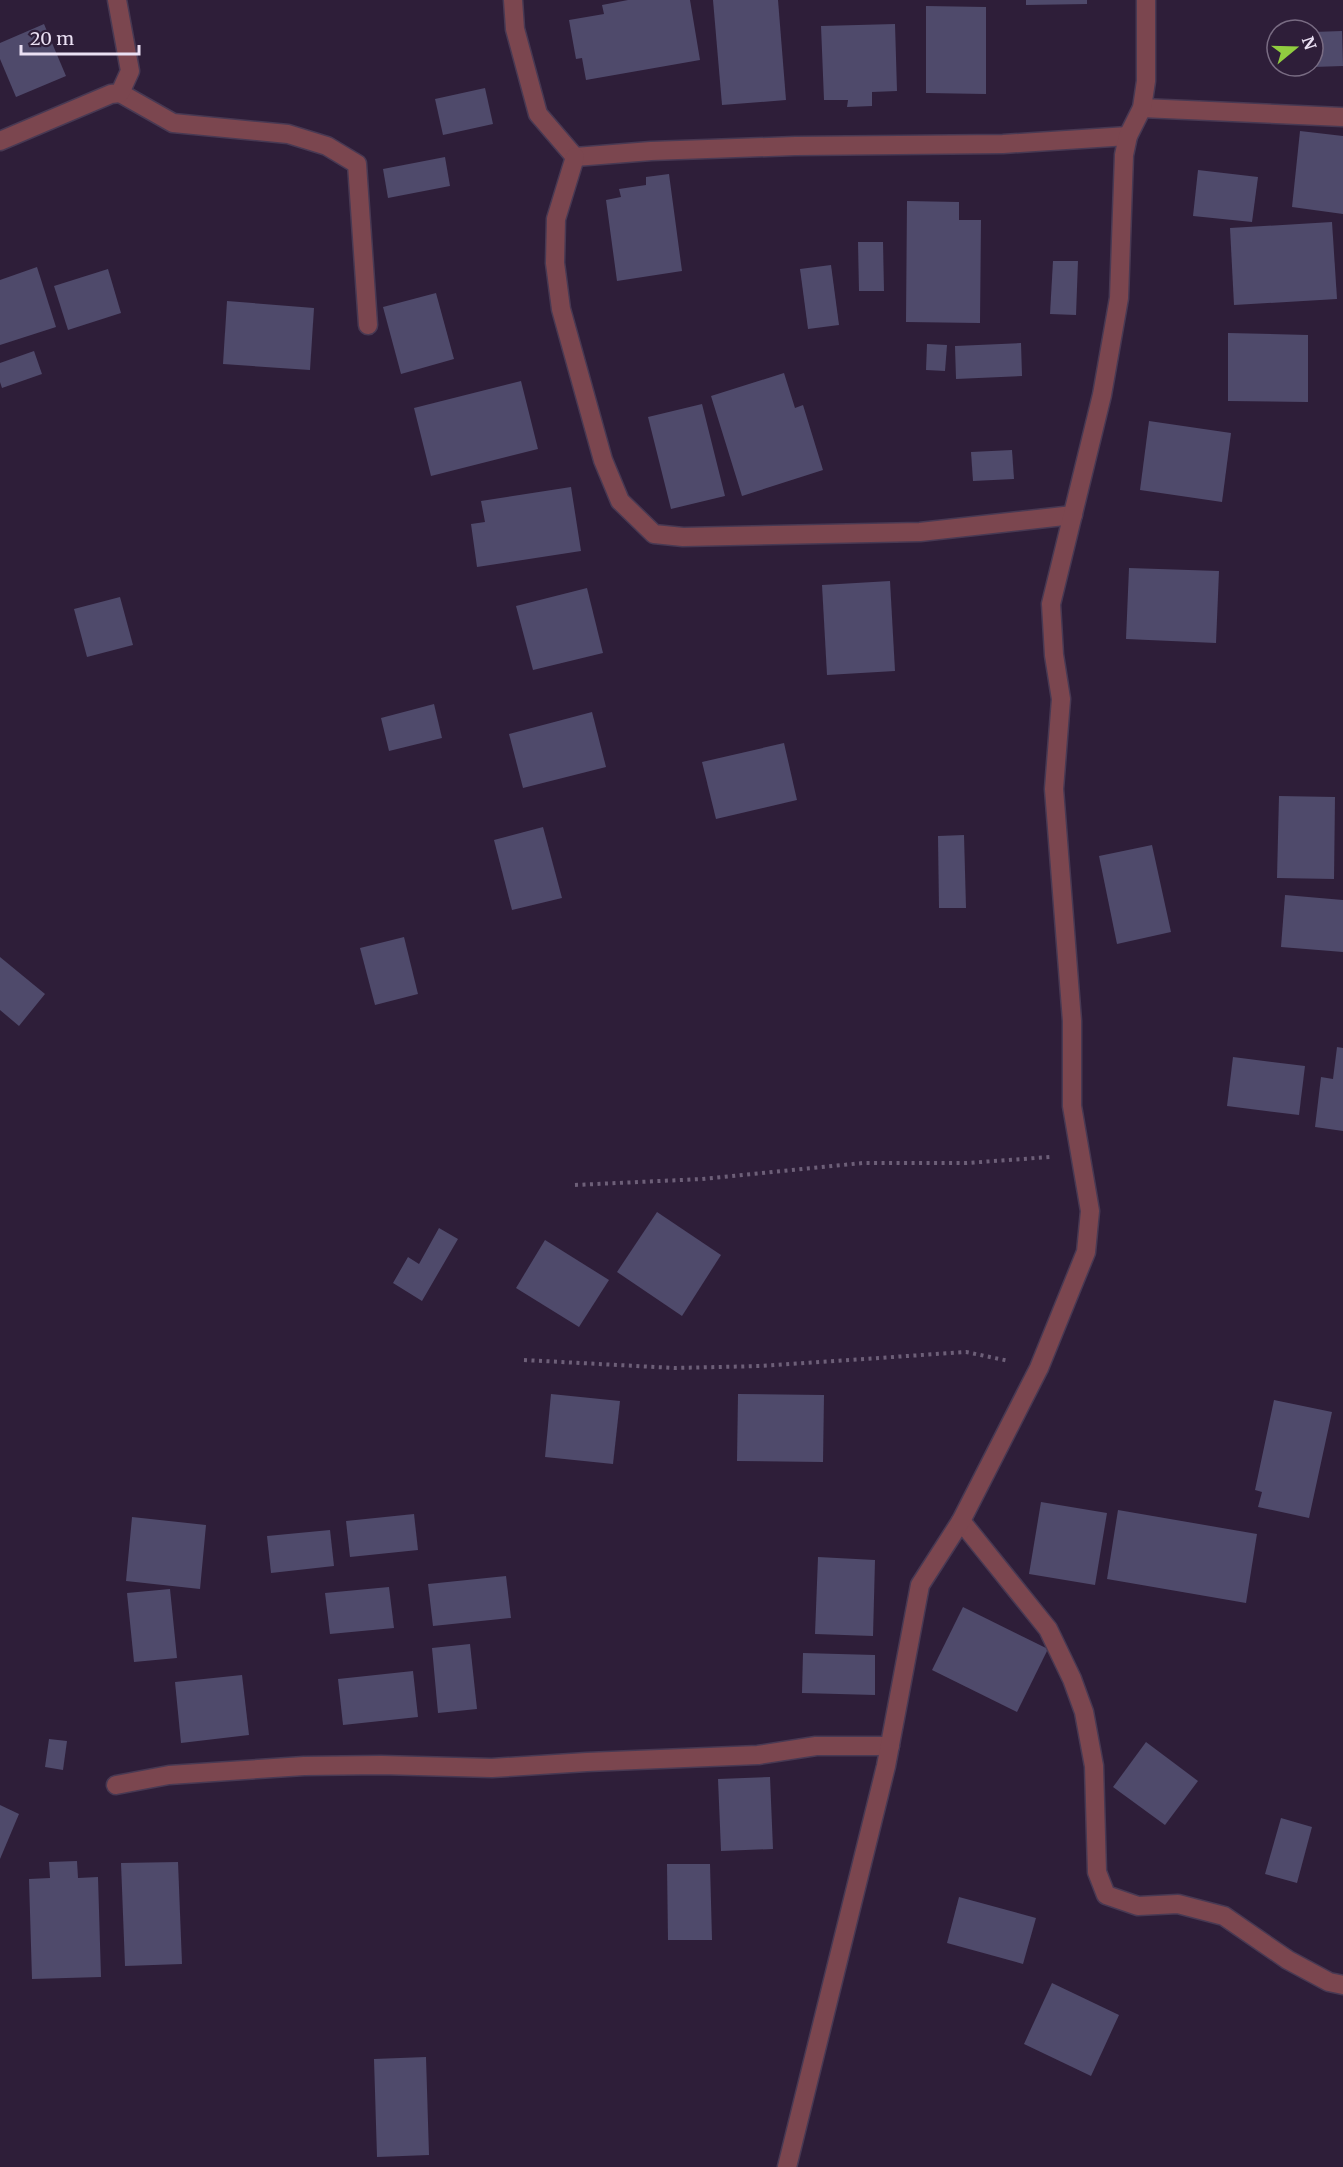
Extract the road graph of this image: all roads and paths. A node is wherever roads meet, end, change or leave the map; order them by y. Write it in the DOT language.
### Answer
graph roads {
  1 [pos="117,0"];
  2 [pos="513,0"];
  3 [pos="1146,0"];
  4 [pos="120,93"];
  5 [pos="1142,108"];
  6 [pos="1343,117"];
  7 [pos="1128,136"];
  8 [pos="0,141"];
  9 [pos="575,157"];
  10 [pos="368,325"];
  11 [pos="1073,515"];
  12 [pos="1080,1149"];
  13 [pos="575,1185"];
  14 [pos="524,1360"];
  15 [pos="1039,1368"];
  16 [pos="961,1521"];
  17 [pos="890,1746"];
  18 [pos="116,1785"];
  19 [pos="1343,1985"];
  20 [pos="787,2167"];
  1 -- 4 [label="street"];
  2 -- 9 [label="street"];
  3 -- 5 [label="street"];
  4 -- 8 [label="street"];
  4 -- 10 [label="street"];
  5 -- 6 [label="street"];
  5 -- 7 [label="street"];
  7 -- 9 [label="street"];
  7 -- 11 [label="street"];
  9 -- 11 [label="street"];
  11 -- 12 [label="street"];
  12 -- 13 [label="path"];
  12 -- 15 [label="street"];
  14 -- 15 [label="path"];
  15 -- 16 [label="street"];
  16 -- 17 [label="street"];
  16 -- 19 [label="street"];
  17 -- 18 [label="street"];
  17 -- 20 [label="street"];
}
